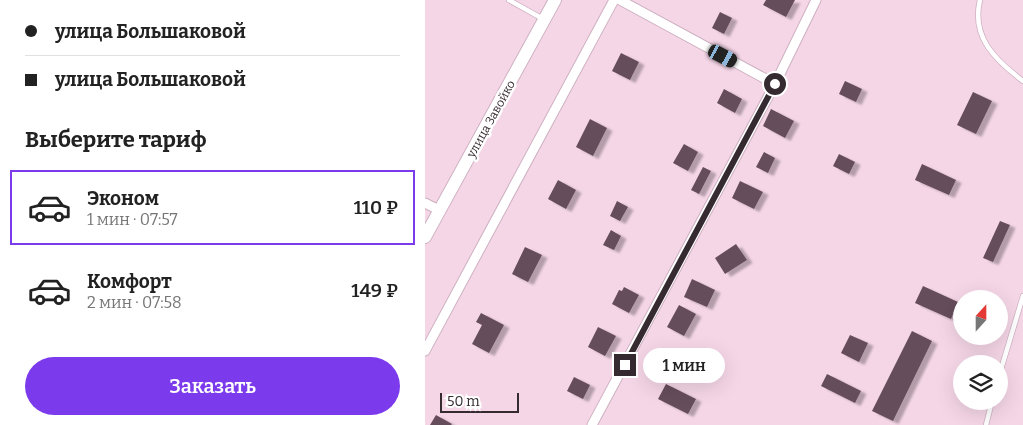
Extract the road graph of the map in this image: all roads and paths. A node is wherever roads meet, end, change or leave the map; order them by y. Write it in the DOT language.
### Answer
graph roads {
  1 [pos="509,0"];
  2 [pos="555,0"];
  3 [pos="613,0"];
  4 [pos="620,0"];
  5 [pos="816,0"];
  6 [pos="980,0"];
  7 [pos="545,20"];
  8 [pos="1023,81"];
  9 [pos="775,84"];
  10 [pos="425,203"];
  11 [pos="439,210"];
  12 [pos="425,237"];
  13 [pos="1023,296"];
  14 [pos="425,351"];
  15 [pos="1005,355"];
  16 [pos="990,410"];
  17 [pos="592,425"];
  18 [pos="986,425"];
  1 -- 7 [label="lane"];
  2 -- 7 [label="main road, улица Завойко"];
  3 -- 14 [label="street"];
  4 -- 9 [label="street"];
  5 -- 9 [label="street"];
  6 -- 8 [label="lane"];
  7 -- 11 [label="main road, улица Завойко"];
  9 -- 17 [label="street"];
  10 -- 11 [label="street"];
  11 -- 12 [label="main road, улица Завойко"];
  13 -- 15 [label="lane"];
  16 -- 18 [label="lane"];
}
